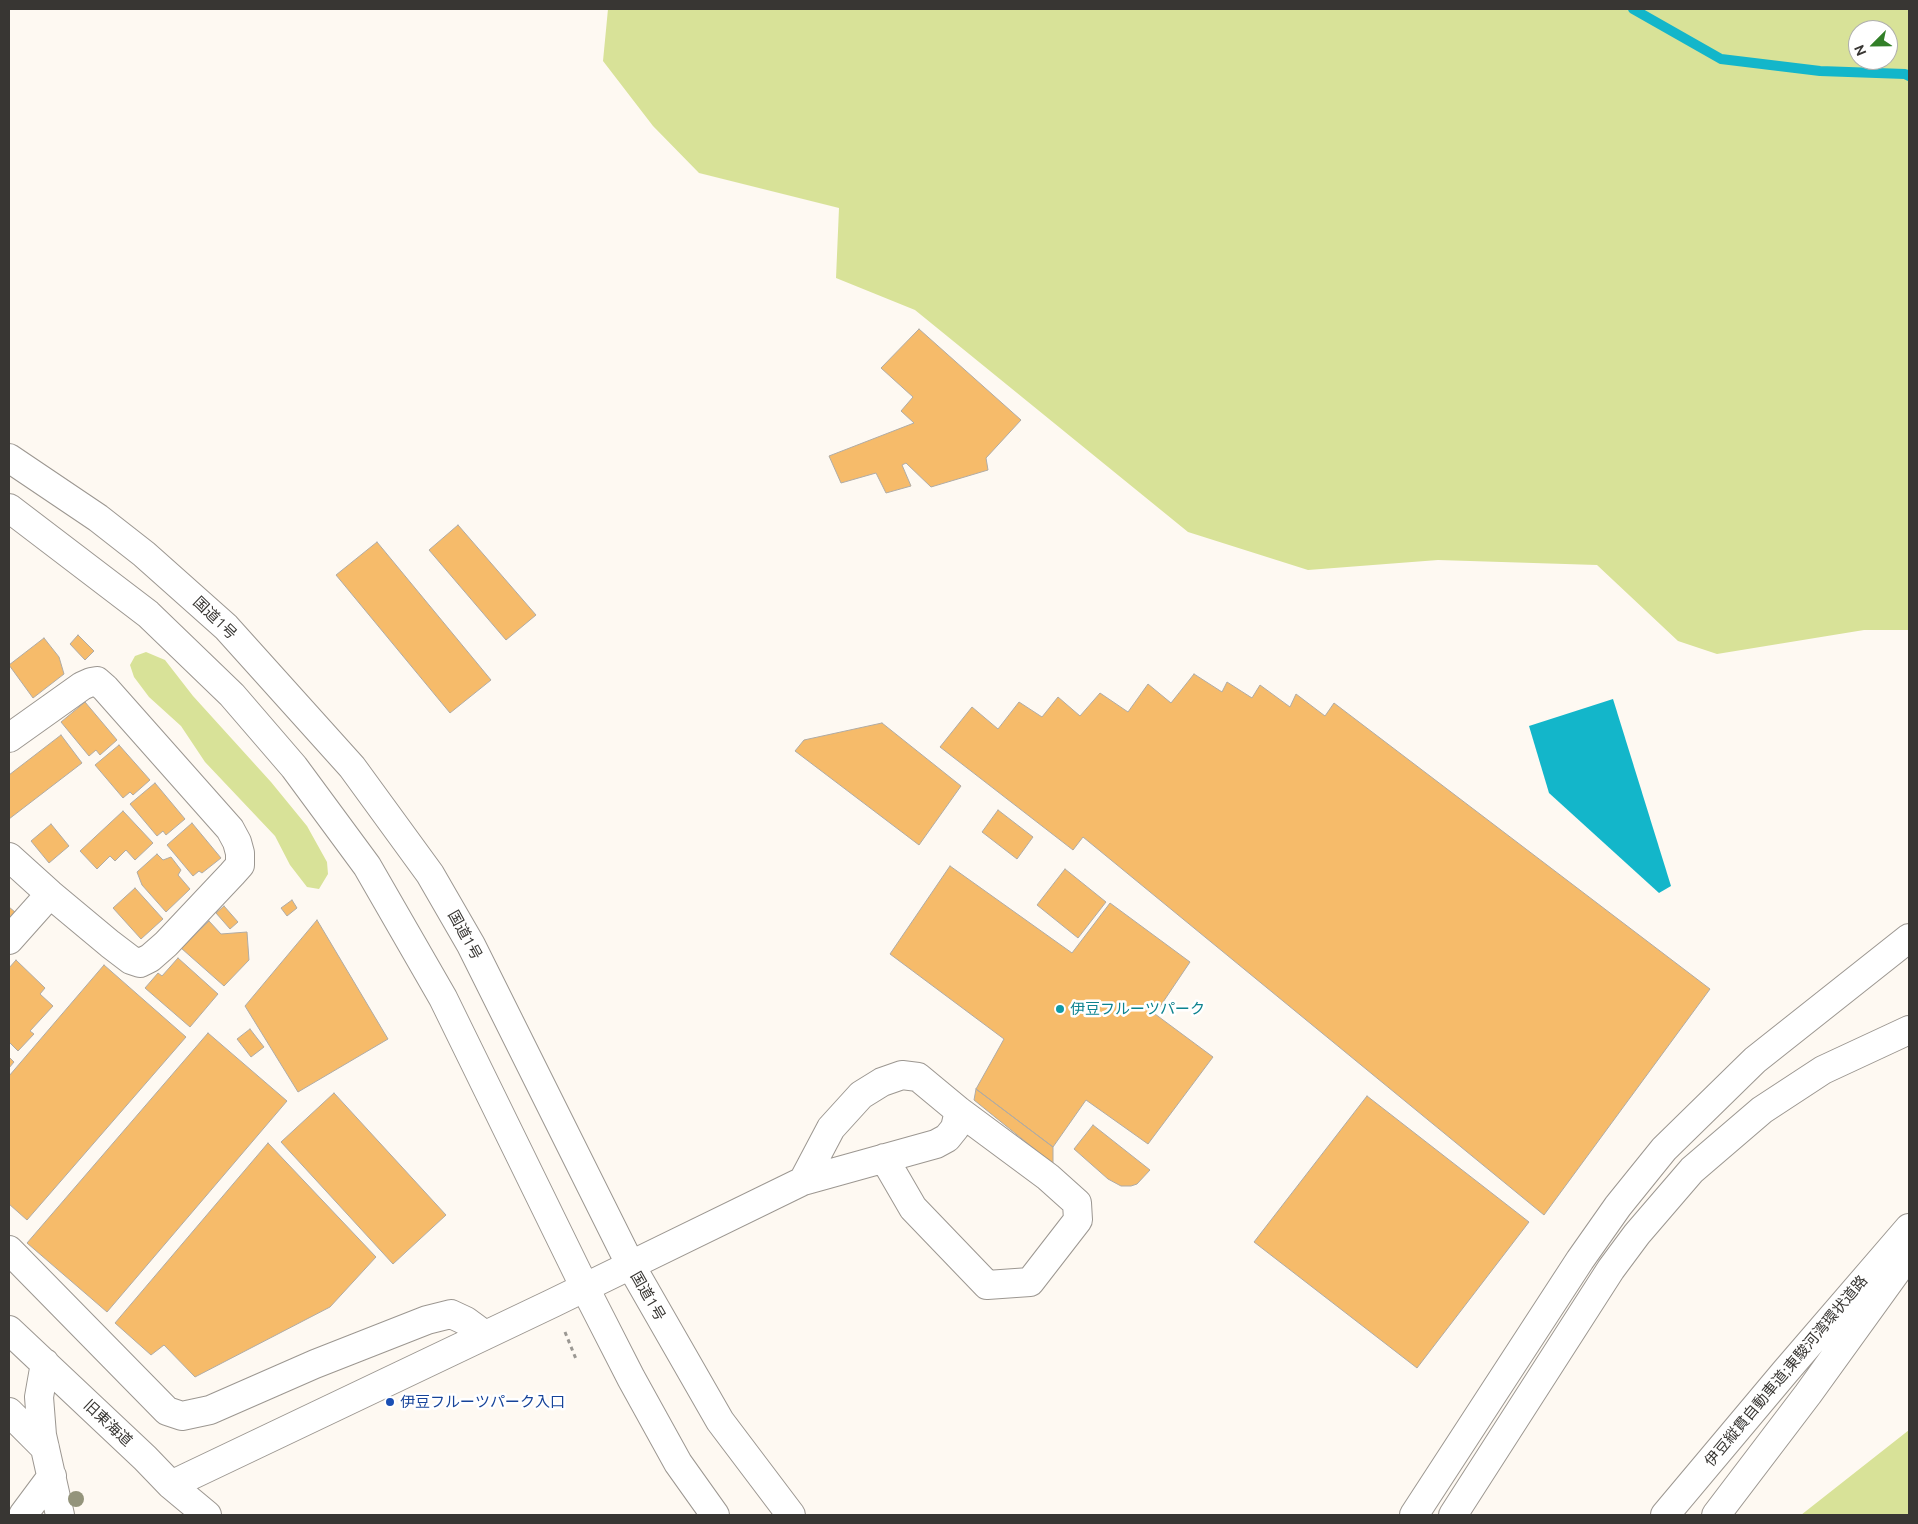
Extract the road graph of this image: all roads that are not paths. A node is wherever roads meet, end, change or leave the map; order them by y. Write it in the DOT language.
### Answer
graph roads {
  1 [pos="9,458"];
  2 [pos="9,508"];
  3 [pos="9,738"];
  4 [pos="9,857"];
  5 [pos="50,894"];
  6 [pos="1909,938"];
  7 [pos="9,940"];
  8 [pos="1909,1030"];
  9 [pos="959,1111"];
  10 [pos="884,1158"];
  11 [pos="803,1181"];
  12 [pos="1909,1228"];
  13 [pos="9,1250"];
  14 [pos="1909,1254"];
  15 [pos="630,1264"];
  16 [pos="585,1288"];
  17 [pos="9,1330"];
  18 [pos="485,1335"];
  19 [pos="45,1364"];
  20 [pos="9,1412"];
  21 [pos="46,1448"];
  22 [pos="52,1476"];
  23 [pos="172,1485"];
  24 [pos="23,1515"];
  25 [pos="60,1515"];
  26 [pos="207,1515"];
  27 [pos="715,1515"];
  28 [pos="791,1515"];
  29 [pos="1414,1515"];
  30 [pos="1453,1515"];
  31 [pos="1665,1515"];
  32 [pos="1716,1515"];
  1 -- 15 [label="main road, 国道1号"];
  2 -- 16 [label="main road"];
  3 -- 5 [label="main road"];
  4 -- 5 [label="main road"];
  5 -- 7 [label="main road"];
  6 -- 29 [label="main road"];
  8 -- 30 [label="main road"];
  9 -- 10 [label="main road"];
  9 -- 10 [label="main road"];
  9 -- 11 [label="main road"];
  10 -- 11 [label="main road"];
  11 -- 15 [label="main road"];
  12 -- 31 [label="main road, 伊豆縦貫自動車道;東駿河湾環状道路"];
  13 -- 18 [label="main road"];
  14 -- 32 [label="main road, 伊豆縦貫自動車道;東駿河湾環状道路"];
  15 -- 16 [label="main road"];
  15 -- 28 [label="main road, 国道1号"];
  16 -- 18 [label="main road"];
  16 -- 27 [label="main road"];
  17 -- 19 [label="main road, 旧東海道"];
  18 -- 23 [label="main road"];
  19 -- 21 [label="main road"];
  19 -- 23 [label="main road, 旧東海道"];
  20 -- 21 [label="main road"];
  21 -- 22 [label="main road"];
  22 -- 24 [label="main road"];
  22 -- 25 [label="main road"];
  23 -- 26 [label="main road, 旧東海道"];
}
